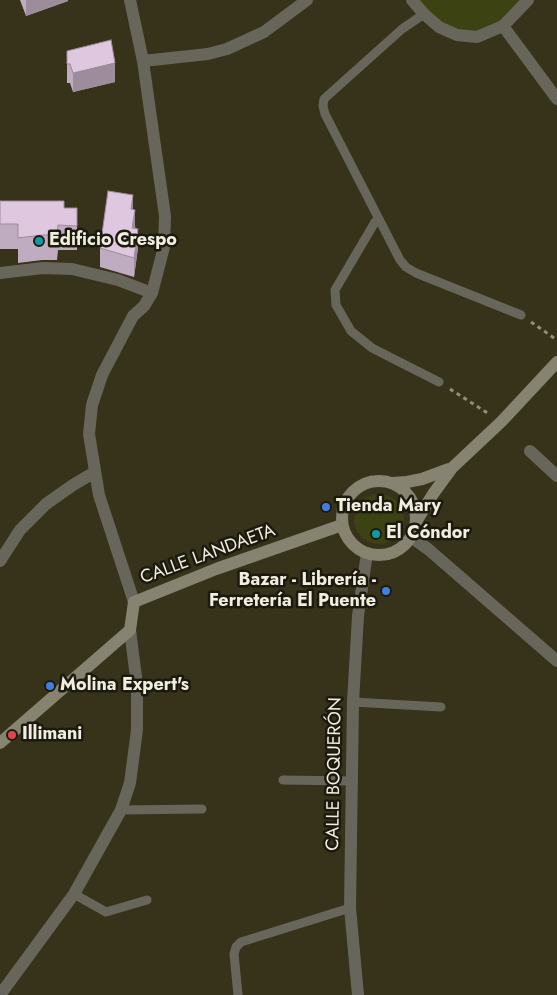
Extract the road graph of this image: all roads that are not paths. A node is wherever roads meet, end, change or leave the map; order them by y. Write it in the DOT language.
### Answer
graph roads {
  1 [pos="130,0"];
  2 [pos="308,0"];
  3 [pos="412,0"];
  4 [pos="528,0"];
  5 [pos="424,14"];
  6 [pos="503,26"];
  7 [pos="144,61"];
  8 [pos="557,99"];
  9 [pos="379,219"];
  10 [pos="0,273"];
  11 [pos="152,293"];
  12 [pos="521,315"];
  13 [pos="557,362"];
  14 [pos="439,382"];
  15 [pos="530,451"];
  16 [pos="452,468"];
  17 [pos="94,472"];
  18 [pos="557,476"];
  19 [pos="392,483"];
  20 [pos="416,522"];
  21 [pos="342,525"];
  22 [pos="411,537"];
  23 [pos="367,553"];
  24 [pos="0,561"];
  25 [pos="134,602"];
  26 [pos="130,630"];
  27 [pos="557,661"];
  28 [pos="353,702"];
  29 [pos="441,707"];
  30 [pos="0,743"];
  31 [pos="283,780"];
  32 [pos="352,782"];
  33 [pos="202,809"];
  34 [pos="121,810"];
  35 [pos="74,894"];
  36 [pos="147,900"];
  37 [pos="350,908"];
  38 [pos="0,995"];
  39 [pos="238,995"];
  40 [pos="358,995"];
  1 -- 7 [label="street"];
  2 -- 7 [label="street"];
  3 -- 5 [label="street"];
  4 -- 6 [label="street"];
  5 -- 6 [label="street"];
  5 -- 9 [label="lane"];
  6 -- 8 [label="street"];
  7 -- 11 [label="street"];
  9 -- 12 [label="lane"];
  9 -- 14 [label="lane"];
  10 -- 11 [label="street"];
  11 -- 17 [label="street"];
  13 -- 16 [label="main road"];
  15 -- 18 [label="street"];
  16 -- 19 [label="main road"];
  16 -- 20 [label="main road"];
  17 -- 24 [label="street"];
  17 -- 25 [label="street"];
  19 -- 20 [label="main road"];
  19 -- 21 [label="main road"];
  20 -- 22 [label="main road"];
  21 -- 23 [label="main road"];
  21 -- 25 [label="main road, CALLE LANDAETA"];
  22 -- 23 [label="main road"];
  22 -- 27 [label="street"];
  23 -- 28 [label="street, CALLE BOQUERÓN"];
  25 -- 26 [label="main road, CALLE LANDAETA"];
  26 -- 30 [label="main road"];
  26 -- 34 [label="street"];
  28 -- 29 [label="lane"];
  28 -- 32 [label="street, CALLE BOQUERÓN"];
  31 -- 32 [label="lane"];
  32 -- 37 [label="street, CALLE BOQUERÓN"];
  33 -- 34 [label="lane"];
  34 -- 35 [label="street"];
  35 -- 36 [label="lane"];
  35 -- 38 [label="street"];
  37 -- 39 [label="lane"];
  37 -- 40 [label="street, CALLE BOQUERÓN"];
}
